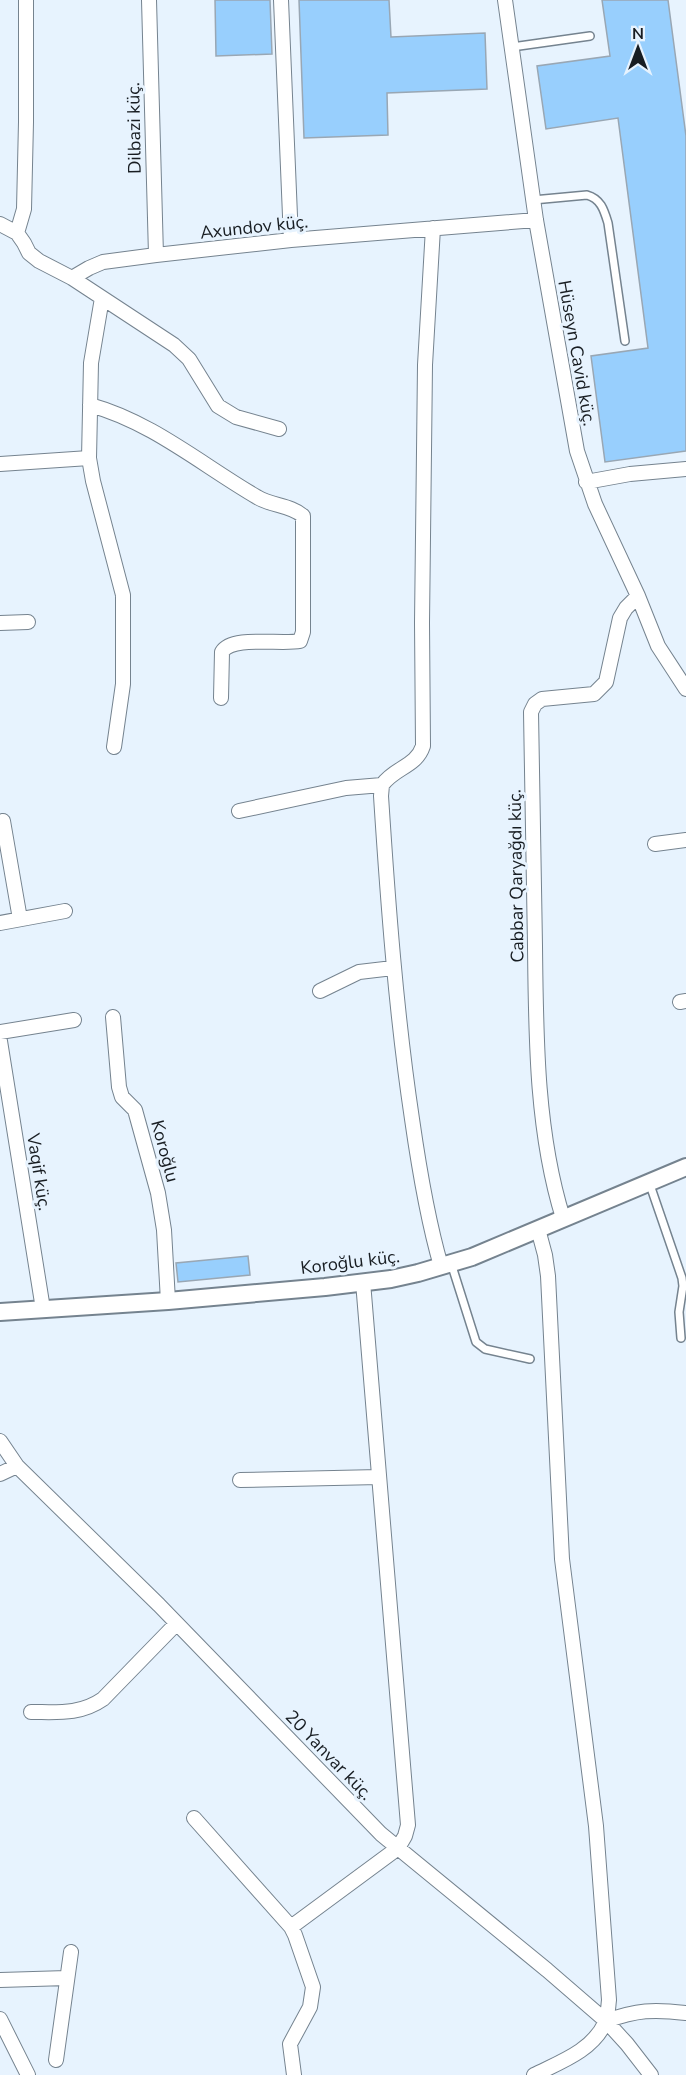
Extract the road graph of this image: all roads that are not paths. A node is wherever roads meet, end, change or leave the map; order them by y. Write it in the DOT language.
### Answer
graph roads {
  1 [pos="26,0"];
  2 [pos="149,0"];
  3 [pos="281,0"];
  4 [pos="505,0"];
  5 [pos="590,36"];
  6 [pos="512,47"];
  7 [pos="533,200"];
  8 [pos="536,220"];
  9 [pos="0,224"];
  10 [pos="433,228"];
  11 [pos="17,233"];
  12 [pos="291,240"];
  13 [pos="156,255"];
  14 [pos="72,278"];
  15 [pos="102,298"];
  16 [pos="625,341"];
  17 [pos="90,405"];
  18 [pos="279,429"];
  19 [pos="89,458"];
  20 [pos="0,464"];
  21 [pos="686,469"];
  22 [pos="586,482"];
  23 [pos="638,596"];
  24 [pos="28,622"];
  25 [pos="0,623"];
  26 [pos="686,689"];
  27 [pos="221,698"];
  28 [pos="114,747"];
  29 [pos="382,785"];
  30 [pos="239,811"];
  31 [pos="3,820"];
  32 [pos="686,840"];
  33 [pos="656,844"];
  34 [pos="65,911"];
  35 [pos="20,919"];
  36 [pos="0,923"];
  37 [pos="393,968"];
  38 [pos="320,992"];
  39 [pos="113,1017"];
  40 [pos="74,1020"];
  41 [pos="0,1032"];
  42 [pos="0,1041"];
  43 [pos="686,1167"];
  44 [pos="650,1182"];
  45 [pos="563,1218"];
  46 [pos="538,1229"];
  47 [pos="446,1265"];
  48 [pos="363,1282"];
  49 [pos="168,1301"];
  50 [pos="43,1309"];
  51 [pos="0,1312"];
  52 [pos="681,1338"];
  53 [pos="530,1359"];
  54 [pos="0,1441"];
  55 [pos="17,1466"];
  56 [pos="0,1474"];
  57 [pos="379,1478"];
  58 [pos="240,1480"];
  59 [pos="176,1624"];
  60 [pos="31,1712"];
  61 [pos="194,1818"];
  62 [pos="398,1848"];
  63 [pos="291,1927"];
  64 [pos="71,1952"];
  65 [pos="67,1978"];
  66 [pos="0,1980"];
  67 [pos="686,2013"];
  68 [pos="0,2019"];
  69 [pos="606,2021"];
  70 [pos="56,2060"];
  71 [pos="28,2075"];
  72 [pos="294,2075"];
  73 [pos="534,2075"];
  74 [pos="651,2075"];
  1 -- 11 [label="street"];
  2 -- 13 [label="street, Dilbazi küç."];
  3 -- 12 [label="street"];
  4 -- 6 [label="street, Hüseyn Cavid küç."];
  5 -- 6 [label="lane"];
  6 -- 7 [label="street, Hüseyn Cavid küç."];
  7 -- 8 [label="street, Hüseyn Cavid küç."];
  7 -- 16 [label="lane"];
  8 -- 10 [label="street, Axundov küç."];
  8 -- 22 [label="street, Hüseyn Cavid küç."];
  9 -- 11 [label="street"];
  10 -- 12 [label="street, Axundov küç."];
  10 -- 29 [label="street"];
  11 -- 14 [label="street"];
  12 -- 13 [label="street, Axundov küç."];
  13 -- 14 [label="street, Axundov küç."];
  14 -- 15 [label="street"];
  15 -- 17 [label="street"];
  15 -- 18 [label="street"];
  17 -- 19 [label="street"];
  17 -- 27 [label="street"];
  19 -- 20 [label="street"];
  19 -- 28 [label="street"];
  21 -- 22 [label="street"];
  22 -- 23 [label="street, Hüseyn Cavid küç."];
  23 -- 26 [label="street, Hüseyn Cavid küç."];
  23 -- 45 [label="street, Cabbar Qaryağdı küç."];
  24 -- 25 [label="street"];
  29 -- 30 [label="street"];
  29 -- 37 [label="street"];
  31 -- 35 [label="street"];
  32 -- 33 [label="street"];
  34 -- 35 [label="street"];
  35 -- 36 [label="street"];
  37 -- 38 [label="street"];
  37 -- 47 [label="street"];
  39 -- 49 [label="street, Koroğlu"];
  40 -- 41 [label="street"];
  42 -- 50 [label="street, Vaqif küç."];
  43 -- 44 [label="street, Koroğlu küç."];
  44 -- 45 [label="street, Koroğlu küç."];
  44 -- 52 [label="lane"];
  45 -- 46 [label="street, Koroğlu küç."];
  46 -- 47 [label="street, Koroğlu küç."];
  46 -- 69 [label="street"];
  47 -- 48 [label="street, Koroğlu küç."];
  47 -- 53 [label="lane"];
  48 -- 49 [label="street, Koroğlu küç."];
  48 -- 57 [label="street"];
  49 -- 50 [label="street, Koroğlu küç."];
  50 -- 51 [label="street, Koroğlu küç."];
  54 -- 55 [label="street, 20 Yanvar küç."];
  55 -- 56 [label="street"];
  55 -- 59 [label="street, 20 Yanvar küç."];
  57 -- 58 [label="street"];
  57 -- 62 [label="street"];
  59 -- 60 [label="street"];
  59 -- 62 [label="street, 20 Yanvar küç."];
  61 -- 63 [label="street"];
  62 -- 63 [label="street"];
  62 -- 69 [label="street, 20 Yanvar küç."];
  63 -- 72 [label="street"];
  64 -- 65 [label="street"];
  65 -- 66 [label="street"];
  65 -- 70 [label="street"];
  67 -- 69 [label="street"];
  68 -- 71 [label="street"];
  69 -- 73 [label="street"];
  69 -- 74 [label="street, 20 Yanvar küç."];
}
